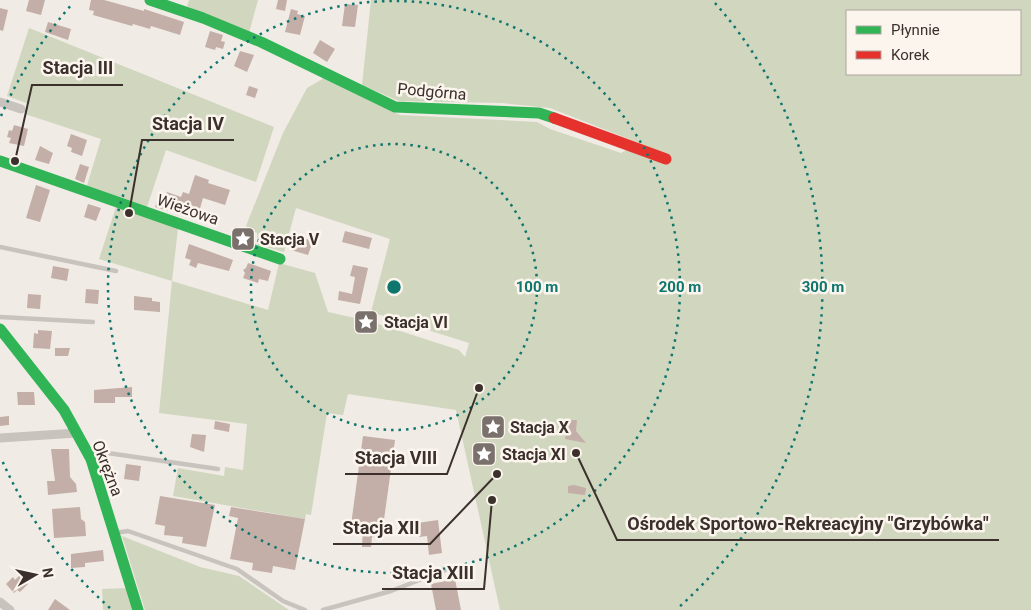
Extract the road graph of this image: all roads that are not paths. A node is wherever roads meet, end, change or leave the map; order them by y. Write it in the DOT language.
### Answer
graph roads {
  1 [pos="150,0"];
  2 [pos="0,102"];
  3 [pos="21,109"];
  4 [pos="666,159"];
  5 [pos="0,161"];
  6 [pos="0,246"];
  7 [pos="280,258"];
  8 [pos="116,271"];
  9 [pos="0,317"];
  10 [pos="92,322"];
  11 [pos="0,329"];
  12 [pos="76,433"];
  13 [pos="0,438"];
  14 [pos="86,450"];
  15 [pos="218,469"];
  16 [pos="113,534"];
  17 [pos="448,569"];
  18 [pos="0,602"];
  19 [pos="10,610"];
  20 [pos="138,610"];
  21 [pos="305,610"];
  22 [pos="323,610"];
  1 -- 4 [label="street, Podgórna"];
  2 -- 3 [label="street"];
  5 -- 7 [label="street, Wieżowa"];
  6 -- 8 [label="lane"];
  9 -- 10 [label="lane"];
  11 -- 12 [label="street, Okrężna"];
  12 -- 13 [label="street"];
  12 -- 14 [label="street, Okrężna"];
  14 -- 15 [label="lane"];
  14 -- 16 [label="street, Okrężna"];
  16 -- 20 [label="street, Okrężna"];
  16 -- 21 [label="lane"];
  17 -- 22 [label="lane"];
  18 -- 19 [label="street"];
}
